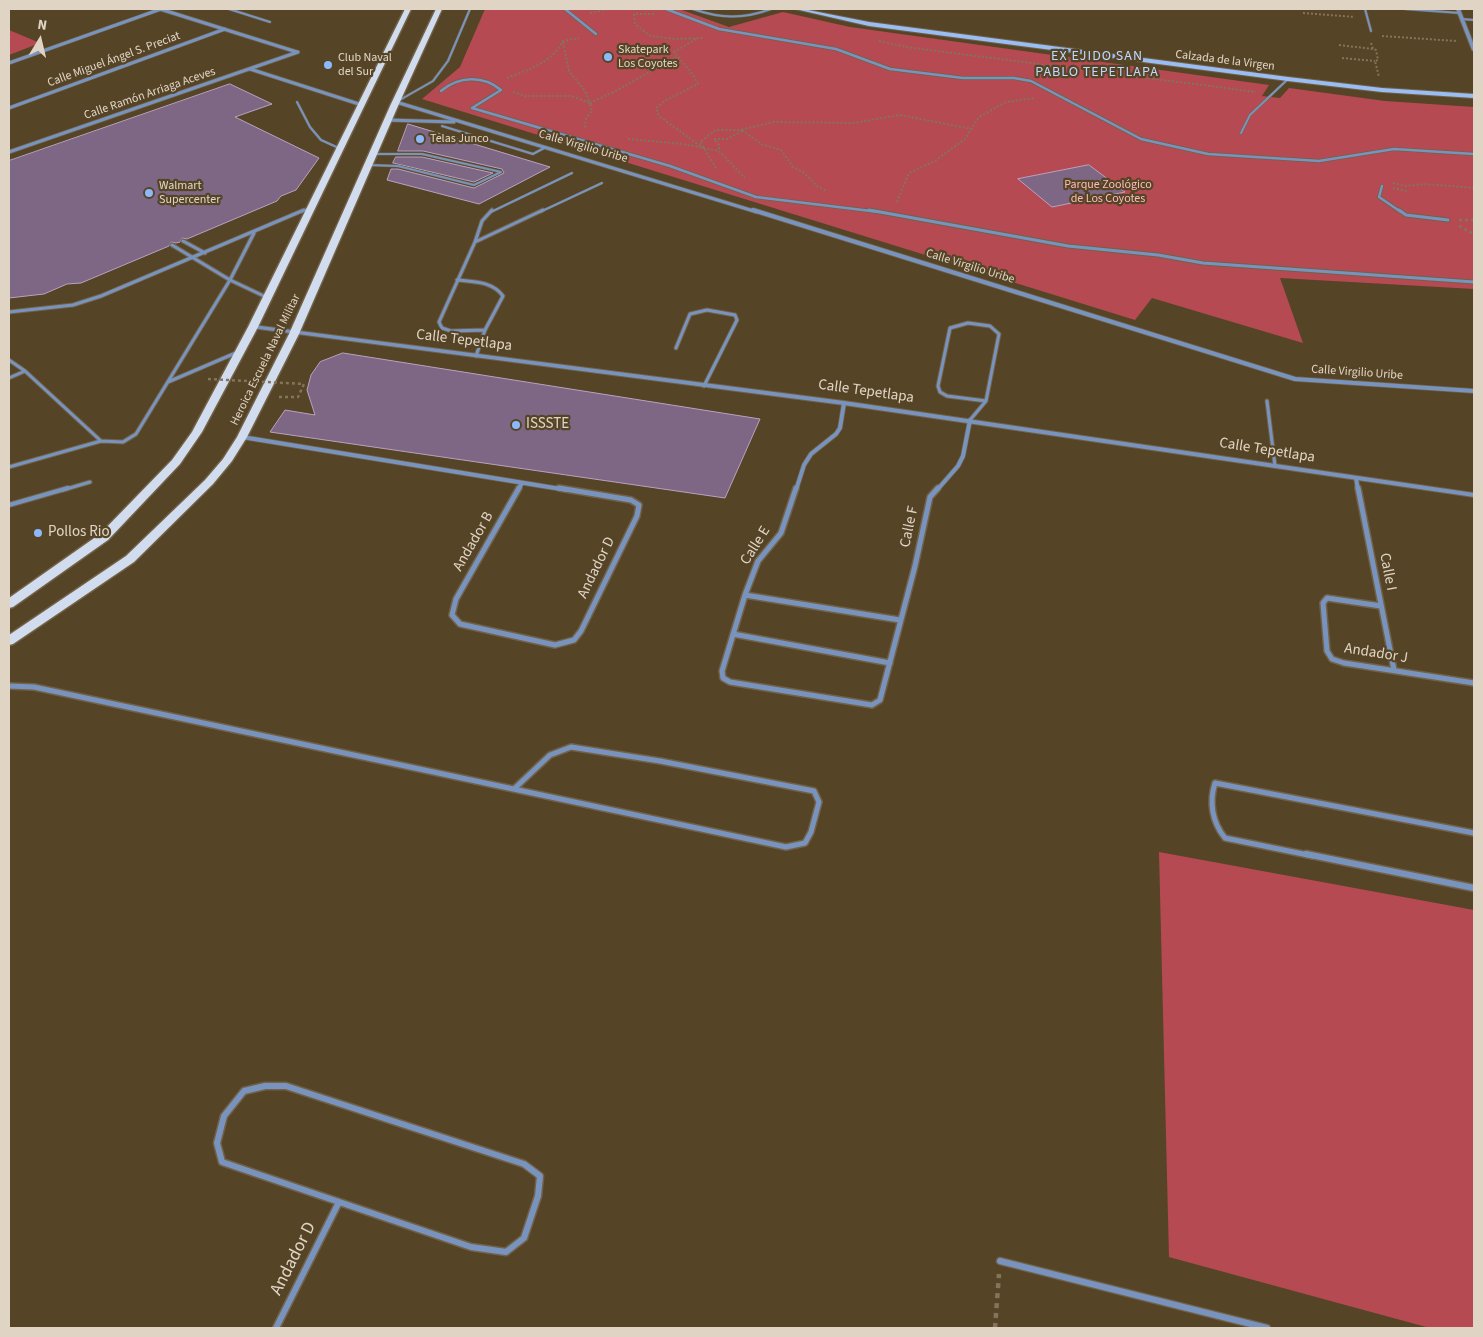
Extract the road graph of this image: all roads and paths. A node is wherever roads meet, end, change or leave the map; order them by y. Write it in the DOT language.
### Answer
graph roads {
  1 [pos="160,9"];
  2 [pos="229,9"];
  3 [pos="408,9"];
  4 [pos="439,9"];
  5 [pos="470,9"];
  6 [pos="565,9"];
  7 [pos="666,9"];
  8 [pos="693,9"];
  9 [pos="771,9"];
  10 [pos="797,9"];
  11 [pos="1365,9"];
  12 [pos="1405,9"];
  13 [pos="1459,11"];
  14 [pos="1303,13"];
  15 [pos="660,15"];
  16 [pos="1357,18"];
  17 [pos="1462,20"];
  18 [pos="1474,20"];
  19 [pos="270,22"];
  20 [pos="225,29"];
  21 [pos="1371,31"];
  22 [pos="596,34"];
  23 [pos="1379,36"];
  24 [pos="704,38"];
  25 [pos="696,39"];
  26 [pos="876,40"];
  27 [pos="563,42"];
  28 [pos="1371,42"];
  29 [pos="1471,43"];
  30 [pos="1339,46"];
  31 [pos="1373,49"];
  32 [pos="1474,50"];
  33 [pos="676,56"];
  34 [pos="1342,58"];
  35 [pos="1375,61"];
  36 [pos="9,63"];
  37 [pos="250,69"];
  38 [pos="504,79"];
  39 [pos="1288,79"];
  40 [pos="507,89"];
  41 [pos="1382,90"];
  42 [pos="441,91"];
  43 [pos="1272,94"];
  44 [pos="1474,96"];
  45 [pos="1042,98"];
  46 [pos="297,102"];
  47 [pos="396,102"];
  48 [pos="590,103"];
  49 [pos="362,105"];
  50 [pos="9,108"];
  51 [pos="388,120"];
  52 [pos="467,124"];
  53 [pos="442,126"];
  54 [pos="972,129"];
  55 [pos="743,130"];
  56 [pos="587,131"];
  57 [pos="1241,133"];
  58 [pos="620,138"];
  59 [pos="546,147"];
  60 [pos="341,148"];
  61 [pos="703,148"];
  62 [pos="719,151"];
  63 [pos="9,152"];
  64 [pos="373,154"];
  65 [pos="1474,154"];
  66 [pos="368,165"];
  67 [pos="718,170"];
  68 [pos="572,173"];
  69 [pos="740,180"];
  70 [pos="602,183"];
  71 [pos="1382,186"];
  72 [pos="1474,188"];
  73 [pos="827,192"];
  74 [pos="896,204"];
  75 [pos="312,208"];
  76 [pos="1448,220"];
  77 [pos="254,233"];
  78 [pos="183,241"];
  79 [pos="474,242"];
  80 [pos="172,245"];
  81 [pos="205,252"];
  82 [pos="193,258"];
  83 [pos="230,280"];
  84 [pos="457,280"];
  85 [pos="1474,282"];
  86 [pos="268,298"];
  87 [pos="9,312"];
  88 [pos="253,328"];
  89 [pos="485,330"];
  90 [pos="294,334"];
  91 [pos="676,348"];
  92 [pos="240,351"];
  93 [pos="476,356"];
  94 [pos="9,360"];
  95 [pos="25,371"];
  96 [pos="9,378"];
  97 [pos="208,379"];
  98 [pos="167,382"];
  99 [pos="704,386"];
  100 [pos="1474,391"];
  101 [pos="263,396"];
  102 [pos="986,401"];
  103 [pos="1267,401"];
  104 [pos="844,403"];
  105 [pos="970,420"];
  106 [pos="242,437"];
  107 [pos="101,441"];
  108 [pos="1275,466"];
  109 [pos="9,468"];
  110 [pos="1356,478"];
  111 [pos="90,482"];
  112 [pos="522,483"];
  113 [pos="1474,495"];
  114 [pos="9,505"];
  115 [pos="745,596"];
  116 [pos="9,604"];
  117 [pos="1381,606"];
  118 [pos="900,620"];
  119 [pos="733,634"];
  120 [pos="574,640"];
  121 [pos="9,641"];
  122 [pos="890,663"];
  123 [pos="1394,670"];
  124 [pos="730,682"];
  125 [pos="1474,683"];
  126 [pos="9,686"];
  127 [pos="515,788"];
  128 [pos="1474,833"];
  129 [pos="1474,888"];
  130 [pos="339,1202"];
  131 [pos="1000,1261"];
  132 [pos="276,1328"];
  133 [pos="995,1328"];
  134 [pos="1267,1328"];
  1 -- 20 [label="street"];
  1 -- 36 [label="street"];
  2 -- 19 [label="lane"];
  3 -- 49 [label="main road, Heroica Escuela Naval Militar"];
  4 -- 47 [label="main road, Heroica Escuela Naval Militar"];
  5 -- 47 [label="lane"];
  6 -- 22 [label="street"];
  7 -- 65 [label="street"];
  8 -- 9 [label="lane"];
  10 -- 39 [label="main road, Calzada de la Virgen"];
  11 -- 21 [label="lane"];
  12 -- 13 [label="lane"];
  13 -- 17 [label="street"];
  14 -- 16 [label="path"];
  15 -- 25 [label="path"];
  17 -- 18 [label="lane"];
  17 -- 29 [label="street"];
  20 -- 37 [label="street, Calle Ramón Arriaga Aceves"];
  20 -- 50 [label="street, Calle Miguel Ángel S. Preciat"];
  22 -- 27 [label="path"];
  23 -- 29 [label="path"];
  24 -- 25 [label="path"];
  25 -- 33 [label="path"];
  26 -- 43 [label="path"];
  27 -- 38 [label="path"];
  27 -- 48 [label="path"];
  28 -- 31 [label="path"];
  29 -- 32 [label="street"];
  30 -- 31 [label="path"];
  31 -- 35 [label="path"];
  33 -- 48 [label="path"];
  33 -- 61 [label="path"];
  34 -- 35 [label="path"];
  35 -- 41 [label="path"];
  37 -- 49 [label="street"];
  37 -- 63 [label="street, Calle Ramón Arriaga Aceves"];
  39 -- 41 [label="main road, Calzada de la Virgen"];
  39 -- 43 [label="lane"];
  40 -- 48 [label="path"];
  41 -- 44 [label="main road, Calzada de la Virgen"];
  42 -- 85 [label="street"];
  43 -- 57 [label="lane"];
  45 -- 54 [label="path"];
  46 -- 60 [label="lane"];
  47 -- 51 [label="main road, Heroica Escuela Naval Militar"];
  47 -- 52 [label="street, Calle Virgilio Uribe"];
  48 -- 56 [label="path"];
  49 -- 60 [label="main road, Heroica Escuela Naval Militar"];
  51 -- 52 [label="street, Calle Virgilio Uribe"];
  51 -- 64 [label="main road, Heroica Escuela Naval Militar"];
  52 -- 59 [label="street, Calle Virgilio Uribe"];
  53 -- 59 [label="lane"];
  54 -- 55 [label="path"];
  54 -- 74 [label="path"];
  55 -- 61 [label="path"];
  55 -- 62 [label="path"];
  55 -- 73 [label="path"];
  58 -- 61 [label="path"];
  59 -- 100 [label="street, Calle Virgilio Uribe"];
  60 -- 75 [label="main road, Heroica Escuela Naval Militar"];
  61 -- 62 [label="path"];
  61 -- 67 [label="path"];
  62 -- 69 [label="path"];
  64 -- 66 [label="main road, Heroica Escuela Naval Militar"];
  64 -- 66 [label="lane"];
  66 -- 90 [label="main road, Heroica Escuela Naval Militar"];
  68 -- 79 [label="lane"];
  70 -- 79 [label="lane"];
  71 -- 72 [label="path"];
  71 -- 76 [label="street"];
  75 -- 77 [label="lane"];
  75 -- 86 [label="main road, Heroica Escuela Naval Militar"];
  77 -- 81 [label="lane"];
  77 -- 83 [label="lane"];
  78 -- 81 [label="lane"];
  79 -- 84 [label="lane"];
  80 -- 82 [label="lane"];
  81 -- 82 [label="lane"];
  82 -- 83 [label="lane"];
  82 -- 87 [label="lane"];
  83 -- 86 [label="lane"];
  83 -- 98 [label="lane"];
  84 -- 89 [label="lane"];
  84 -- 89 [label="lane"];
  86 -- 88 [label="main road, Heroica Escuela Naval Militar"];
  88 -- 90 [label="street, Calle Tepetlapa"];
  88 -- 92 [label="main road, Heroica Escuela Naval Militar"];
  89 -- 93 [label="lane"];
  90 -- 93 [label="street, Calle Tepetlapa"];
  90 -- 101 [label="main road, Heroica Escuela Naval Militar"];
  91 -- 99 [label="lane"];
  92 -- 98 [label="lane"];
  92 -- 116 [label="main road, Heroica Escuela Naval Militar"];
  93 -- 99 [label="street, Calle Tepetlapa"];
  94 -- 95 [label="lane"];
  95 -- 96 [label="lane"];
  95 -- 107 [label="lane"];
  97 -- 101 [label="path, bridge"];
  98 -- 107 [label="lane"];
  99 -- 104 [label="street, Calle Tepetlapa"];
  101 -- 106 [label="main road, Heroica Escuela Naval Militar"];
  102 -- 102 [label="lane"];
  102 -- 105 [label="lane"];
  103 -- 108 [label="lane"];
  104 -- 105 [label="street, Calle Tepetlapa"];
  104 -- 115 [label="street, Calle E"];
  105 -- 108 [label="street, Calle Tepetlapa"];
  105 -- 118 [label="street, Calle F"];
  106 -- 112 [label="street"];
  106 -- 121 [label="main road, Heroica Escuela Naval Militar"];
  107 -- 109 [label="lane"];
  108 -- 110 [label="street, Calle Tepetlapa"];
  110 -- 113 [label="street, Calle Tepetlapa"];
  110 -- 117 [label="street, Calle I"];
  111 -- 114 [label="lane"];
  112 -- 120 [label="street, Andador D"];
  112 -- 120 [label="street, Andador B"];
  115 -- 118 [label="street"];
  115 -- 119 [label="street, Calle E"];
  117 -- 123 [label="street, Calle I"];
  117 -- 123 [label="street, Andador J"];
  118 -- 122 [label="street, Calle F"];
  119 -- 122 [label="street"];
  119 -- 124 [label="street, Calle E"];
  122 -- 124 [label="street, Calle F"];
  123 -- 125 [label="street, Andador J"];
  126 -- 127 [label="street"];
  127 -- 127 [label="street"];
  128 -- 129 [label="street"];
  130 -- 130 [label="street"];
  130 -- 132 [label="street, Andador D"];
  131 -- 133 [label="path"];
  131 -- 134 [label="street"];
}
